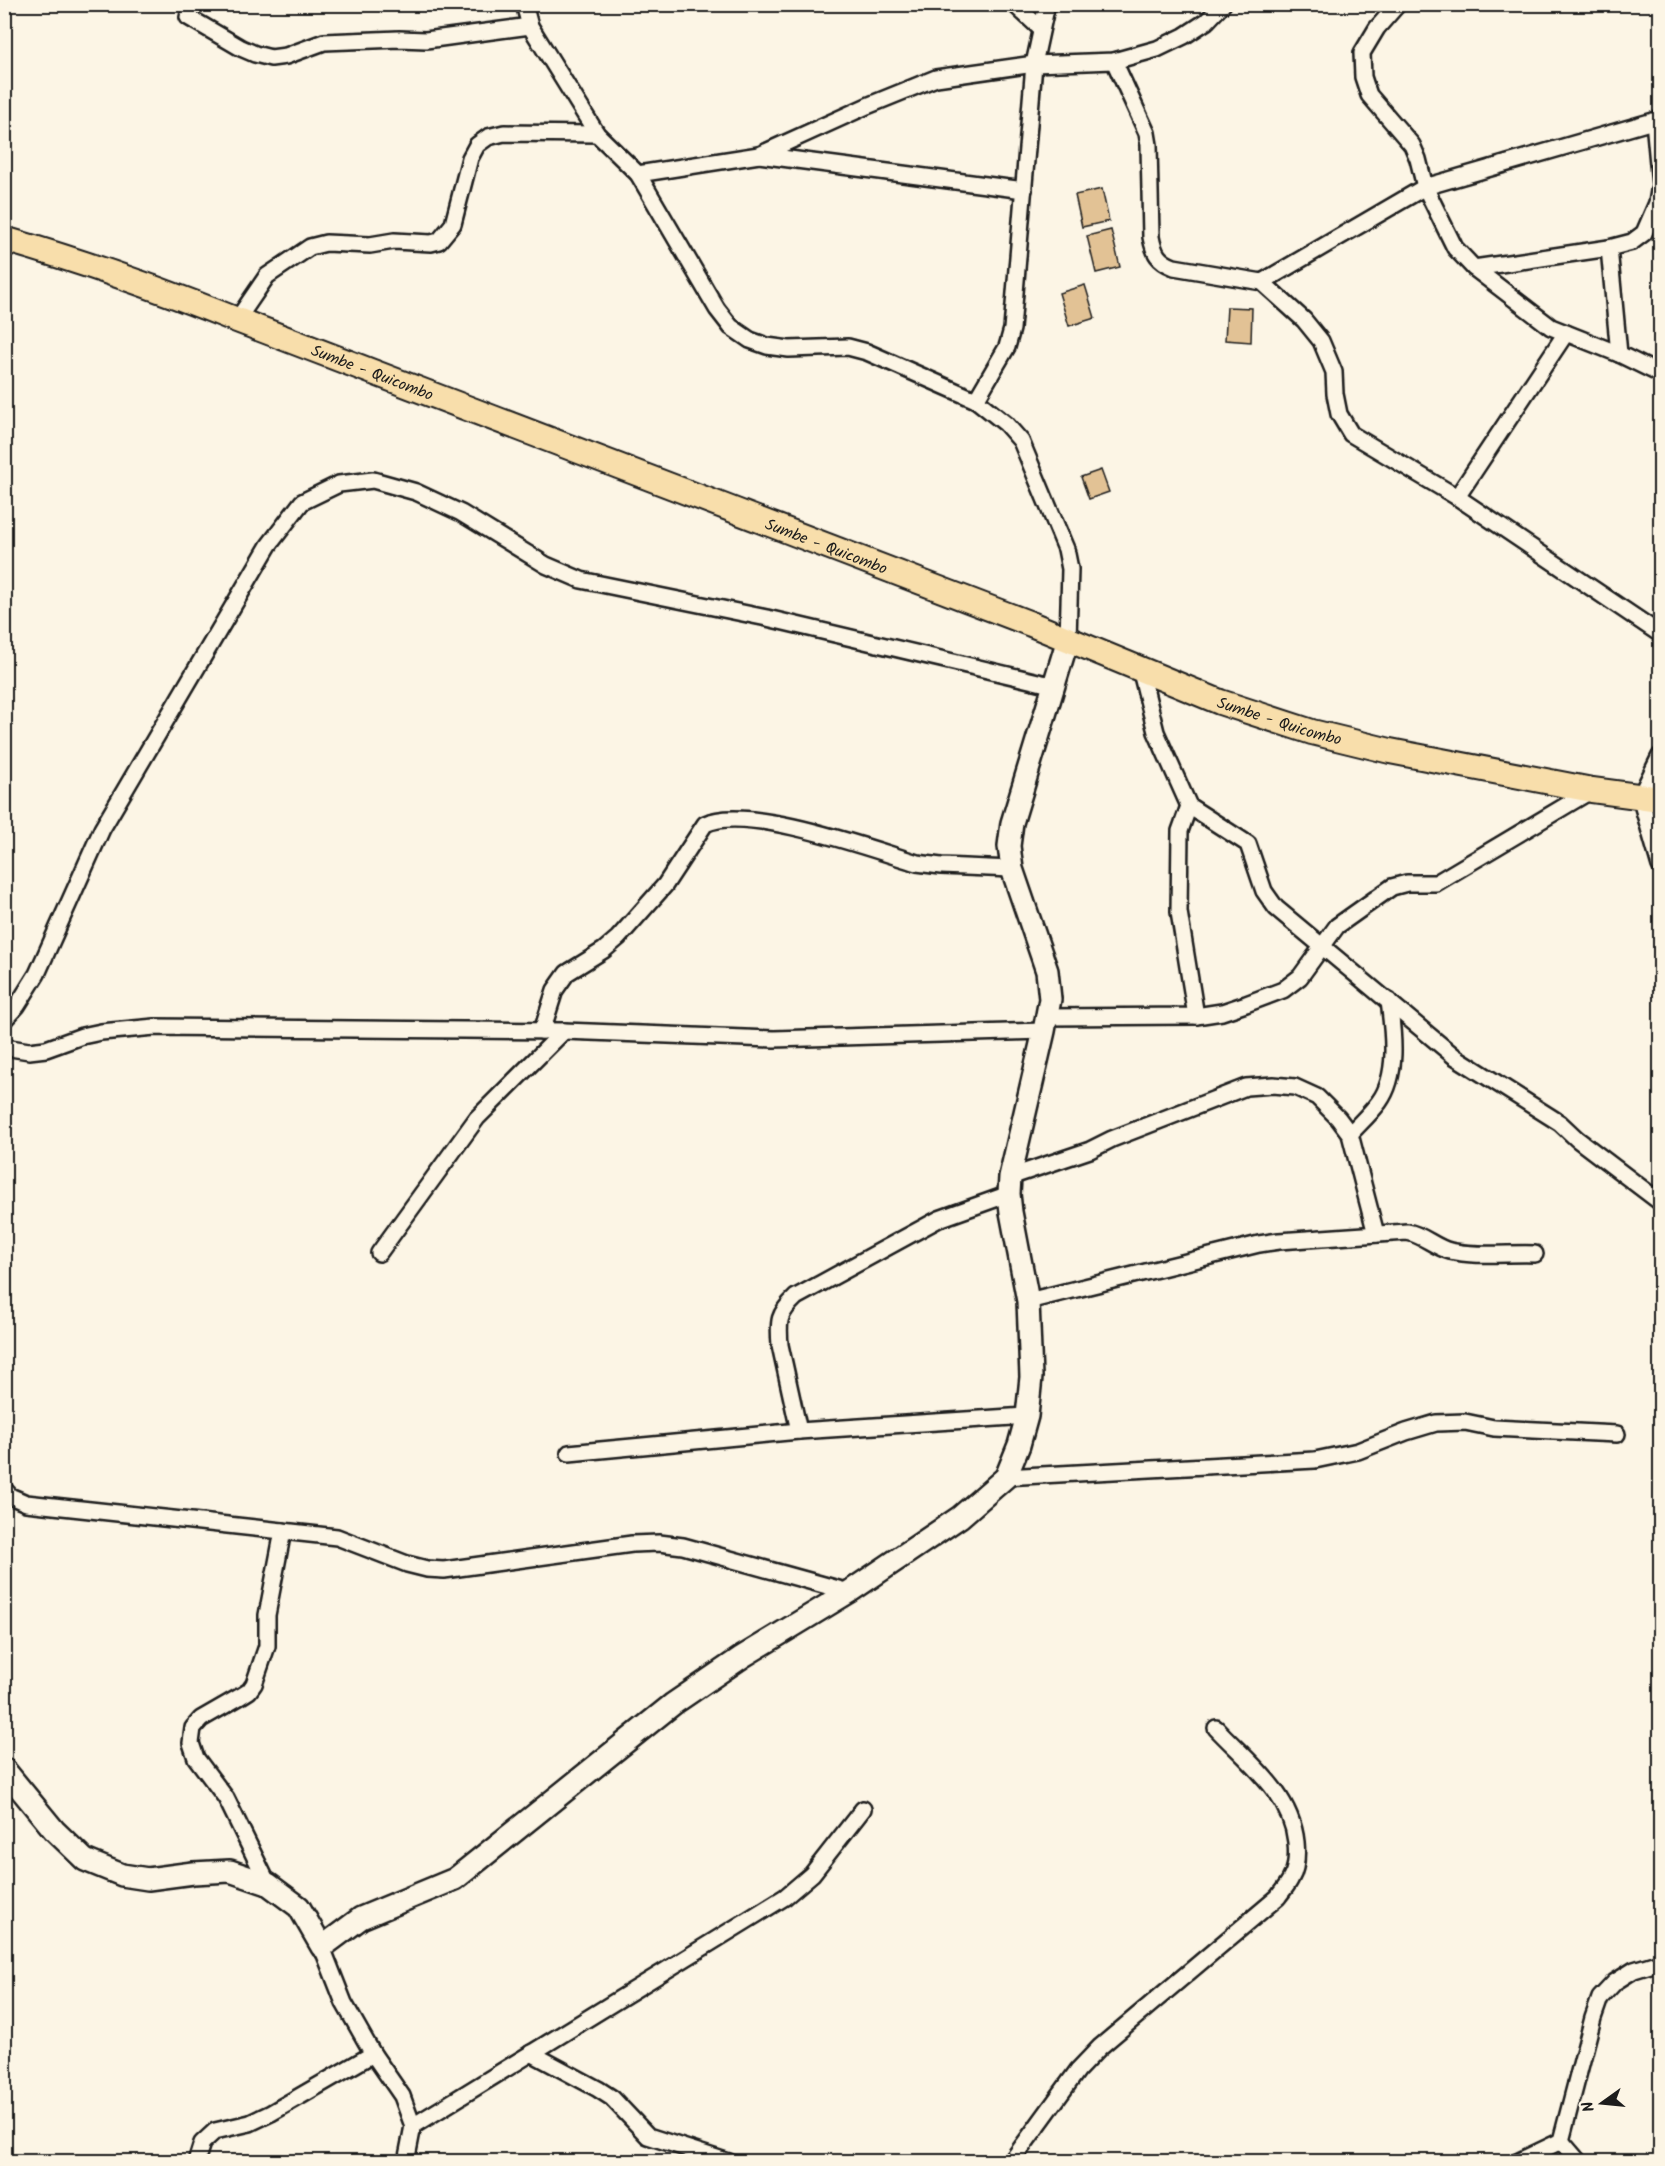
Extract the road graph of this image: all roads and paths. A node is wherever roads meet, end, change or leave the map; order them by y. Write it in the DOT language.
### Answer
graph roads {
  1 [pos="524,4"];
  2 [pos="1014,4"];
  3 [pos="1047,4"];
  4 [pos="1223,4"];
  5 [pos="1398,4"];
  6 [pos="188,17"];
  7 [pos="530,26"];
  8 [pos="1041,29"];
  9 [pos="1114,61"];
  10 [pos="1034,64"];
  11 [pos="1657,120"];
  12 [pos="597,134"];
  13 [pos="759,155"];
  14 [pos="638,174"];
  15 [pos="1425,187"];
  16 [pos="1024,190"];
  17 [pos="4,239"];
  18 [pos="1609,248"];
  19 [pos="1474,268"];
  20 [pos="1262,282"];
  21 [pos="237,320"];
  22 [pos="1566,333"];
  23 [pos="1618,354"];
  24 [pos="1660,374"];
  25 [pos="976,400"];
  26 [pos="1457,497"];
  27 [pos="1660,634"];
  28 [pos="1068,639"];
  29 [pos="1140,668"];
  30 [pos="1055,686"];
  31 [pos="1660,756"];
  32 [pos="1592,790"];
  33 [pos="1650,798"];
  34 [pos="1189,806"];
  35 [pos="1660,866"];
  36 [pos="1012,869"];
  37 [pos="1322,945"];
  38 [pos="1389,1001"];
  39 [pos="1196,1016"];
  40 [pos="4,1020"];
  41 [pos="1045,1024"];
  42 [pos="542,1031"];
  43 [pos="564,1031"];
  44 [pos="4,1047"];
  45 [pos="1350,1134"];
  46 [pos="1009,1185"];
  47 [pos="1660,1202"];
  48 [pos="1376,1234"];
  49 [pos="379,1253"];
  50 [pos="1535,1254"];
  51 [pos="1028,1301"];
  52 [pos="1027,1416"];
  53 [pos="799,1431"];
  54 [pos="1617,1434"];
  55 [pos="569,1453"];
  56 [pos="1006,1477"];
  57 [pos="4,1489"];
  58 [pos="283,1531"];
  59 [pos="849,1592"];
  60 [pos="1216,1728"];
  61 [pos="4,1769"];
  62 [pos="863,1809"];
  63 [pos="268,1884"];
  64 [pos="322,1947"];
  65 [pos="1660,1962"];
  66 [pos="531,2053"];
  67 [pos="373,2054"];
  68 [pos="413,2126"];
  69 [pos="1561,2141"];
  70 [pos="196,2162"];
  71 [pos="406,2162"];
  72 [pos="729,2162"];
  73 [pos="1011,2162"];
  74 [pos="1517,2162"];
  75 [pos="1579,2162"];
  1 -- 7 [label="street"];
  2 -- 8 [label="street"];
  3 -- 8 [label="street"];
  4 -- 9 [label="street"];
  5 -- 15 [label="street"];
  6 -- 7 [label="street"];
  7 -- 12 [label="street"];
  8 -- 10 [label="street"];
  9 -- 10 [label="street"];
  9 -- 20 [label="street"];
  10 -- 13 [label="street"];
  10 -- 16 [label="street"];
  11 -- 15 [label="street"];
  11 -- 18 [label="street"];
  12 -- 14 [label="street"];
  12 -- 21 [label="street"];
  13 -- 14 [label="street"];
  13 -- 16 [label="street"];
  14 -- 25 [label="street"];
  15 -- 19 [label="street"];
  15 -- 20 [label="street"];
  16 -- 25 [label="street"];
  17 -- 21 [label="main road, Sumbe - Quicombo"];
  18 -- 19 [label="street"];
  18 -- 23 [label="street"];
  19 -- 22 [label="street"];
  20 -- 26 [label="street"];
  21 -- 28 [label="main road, Sumbe - Quicombo"];
  22 -- 23 [label="street"];
  22 -- 26 [label="street"];
  23 -- 24 [label="street"];
  25 -- 28 [label="street"];
  26 -- 27 [label="street"];
  28 -- 29 [label="main road, Sumbe - Quicombo"];
  28 -- 30 [label="street"];
  29 -- 32 [label="main road, Sumbe - Quicombo"];
  29 -- 34 [label="street"];
  30 -- 36 [label="street"];
  30 -- 40 [label="street"];
  31 -- 33 [label="street"];
  32 -- 33 [label="main road, Sumbe - Quicombo"];
  32 -- 37 [label="street"];
  33 -- 35 [label="street"];
  34 -- 37 [label="street"];
  34 -- 39 [label="street"];
  36 -- 41 [label="street"];
  36 -- 42 [label="street"];
  37 -- 38 [label="street"];
  37 -- 39 [label="street"];
  38 -- 45 [label="street"];
  38 -- 47 [label="street"];
  39 -- 41 [label="street"];
  41 -- 43 [label="street"];
  41 -- 46 [label="street"];
  42 -- 43 [label="street"];
  42 -- 44 [label="street"];
  43 -- 49 [label="street"];
  45 -- 46 [label="street"];
  45 -- 48 [label="street"];
  46 -- 51 [label="street"];
  46 -- 53 [label="street"];
  48 -- 50 [label="street"];
  48 -- 51 [label="street"];
  51 -- 52 [label="street"];
  52 -- 53 [label="street"];
  52 -- 56 [label="street"];
  53 -- 55 [label="street"];
  54 -- 56 [label="street"];
  56 -- 59 [label="street"];
  57 -- 58 [label="street"];
  58 -- 59 [label="street"];
  58 -- 63 [label="street"];
  59 -- 64 [label="street"];
  60 -- 73 [label="street"];
  61 -- 63 [label="street"];
  62 -- 66 [label="street"];
  63 -- 64 [label="street"];
  64 -- 67 [label="street"];
  65 -- 69 [label="street"];
  66 -- 68 [label="street"];
  66 -- 72 [label="street"];
  67 -- 68 [label="street"];
  67 -- 70 [label="street"];
  68 -- 71 [label="street"];
  69 -- 74 [label="street"];
  69 -- 75 [label="street"];
}
